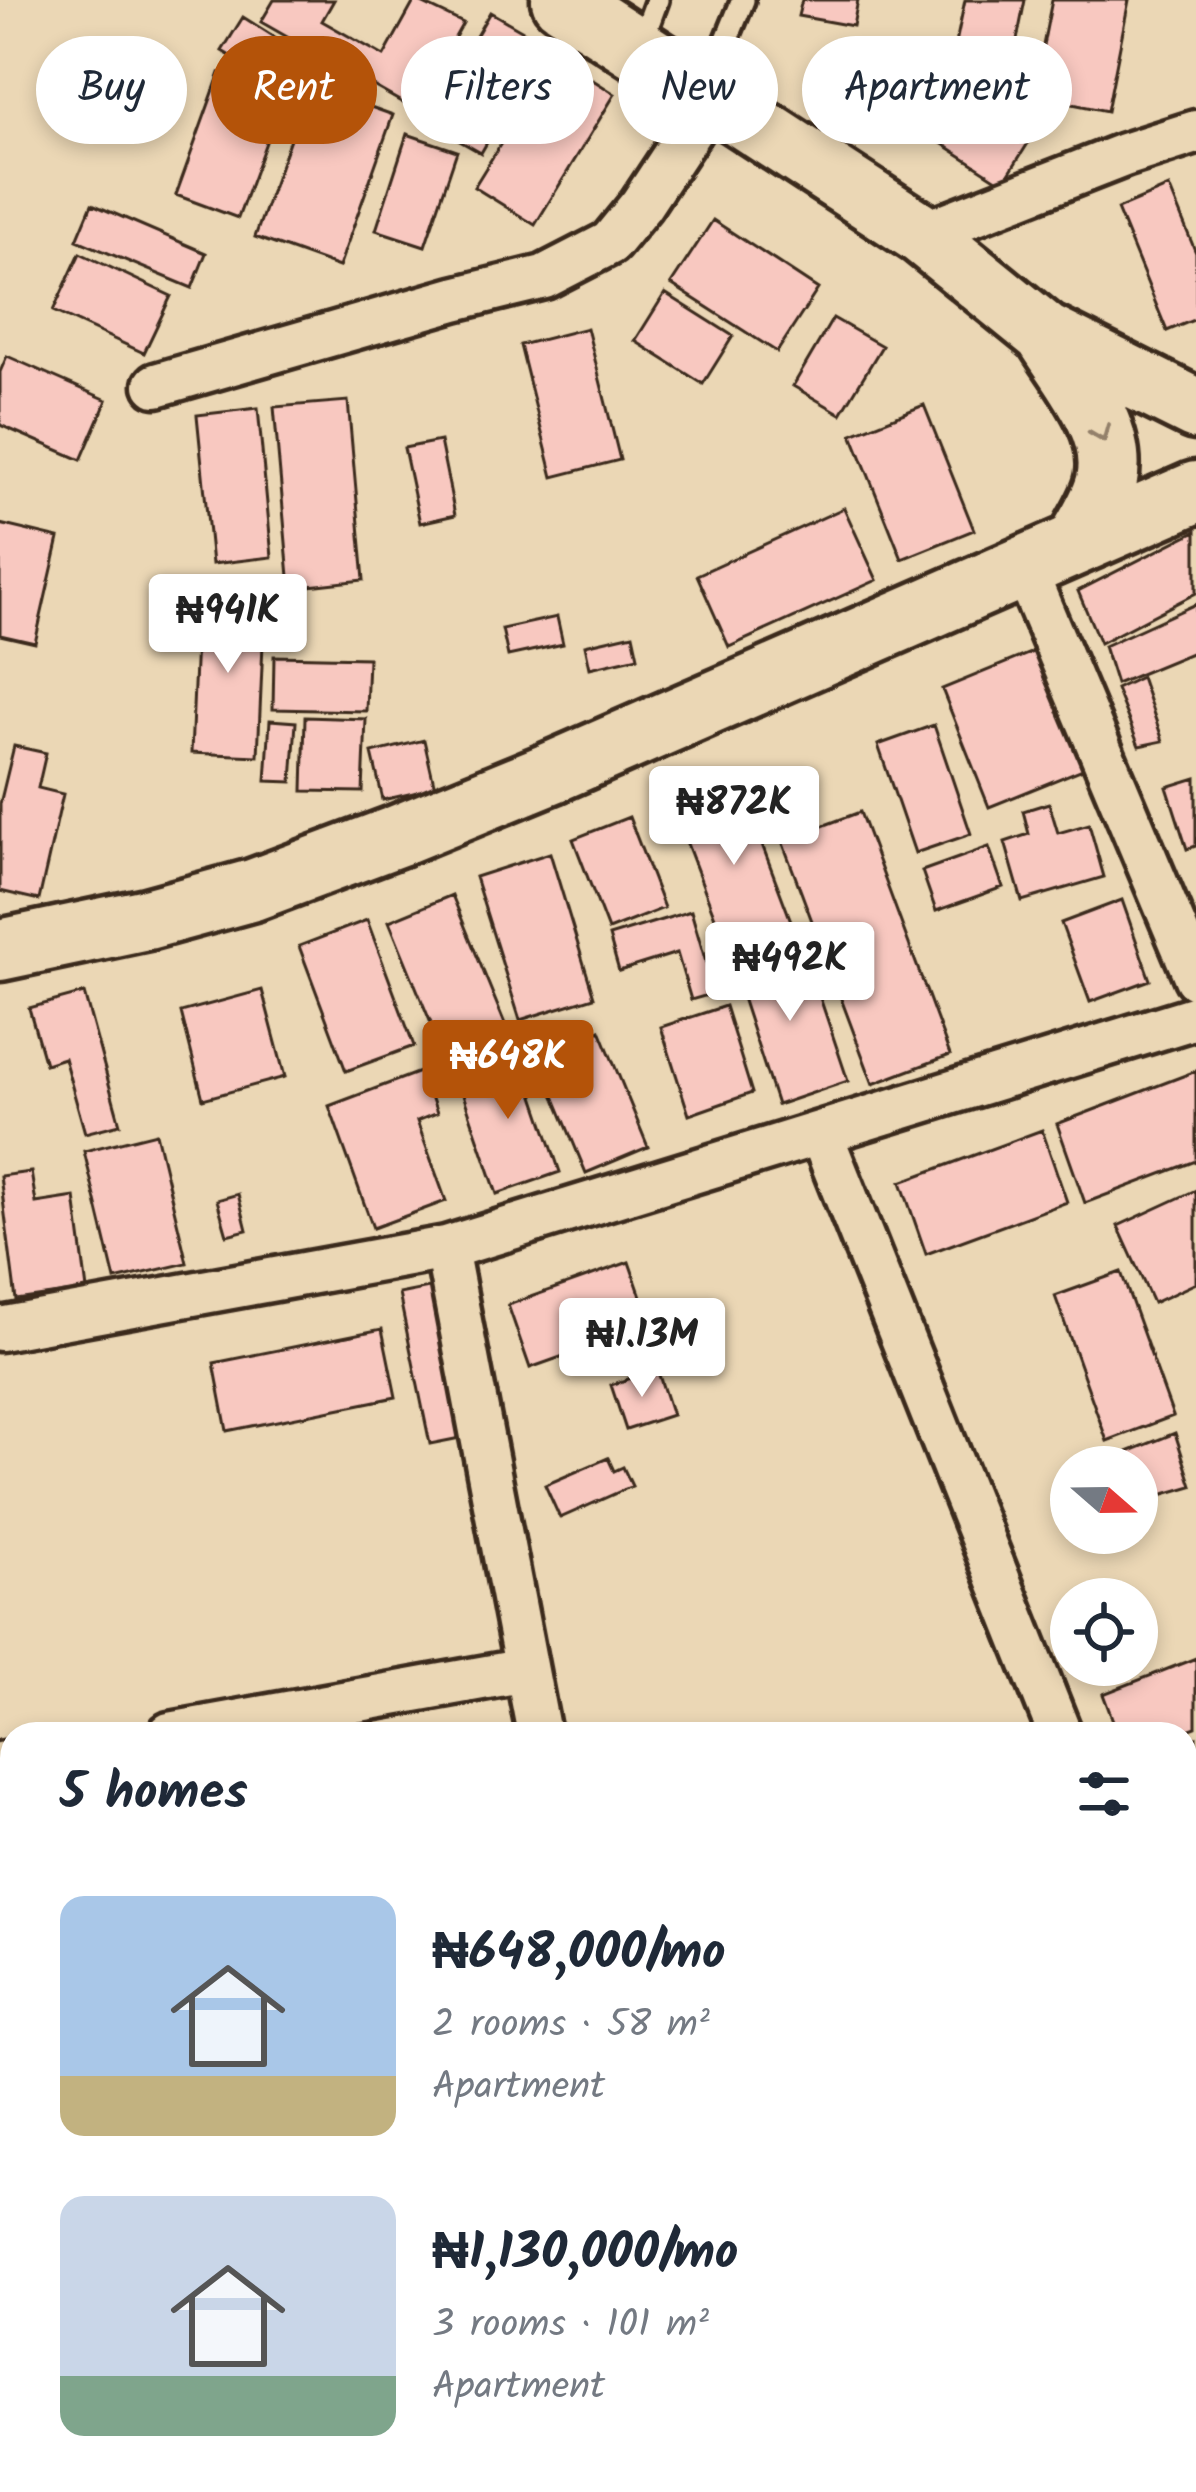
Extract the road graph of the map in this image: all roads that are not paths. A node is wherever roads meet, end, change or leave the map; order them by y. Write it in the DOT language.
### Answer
graph roads {
  1 [pos="562,0"];
  2 [pos="743,0"];
  3 [pos="648,25"];
  4 [pos="730,36"];
  5 [pos="1196,132"];
  6 [pos="778,139"];
  7 [pos="679,144"];
  8 [pos="922,234"];
  9 [pos="1046,334"];
  10 [pos="156,385"];
  11 [pos="1196,409"];
  12 [pos="1196,492"];
  13 [pos="1079,540"];
  14 [pos="1023,566"];
  15 [pos="0,950"];
  16 [pos="1196,978"];
  17 [pos="1196,1017"];
  18 [pos="821,1134"];
  19 [pos="446,1249"];
  20 [pos="0,1329"];
  21 [pos="526,1670"];
  22 [pos="237,1722"];
  23 [pos="537,1722"];
  24 [pos="1055,1722"];
  1 -- 3 [label="main road"];
  2 -- 4 [label="lane"];
  5 -- 8 [label="street"];
  6 -- 8 [label="main road"];
  7 -- 10 [label="street"];
  8 -- 9 [label="main road"];
  9 -- 11 [label="main road"];
  9 -- 13 [label="main road, one-way"];
  12 -- 13 [label="main road"];
  13 -- 14 [label="main road"];
  14 -- 15 [label="main road"];
  14 -- 16 [label="street"];
  17 -- 18 [label="street"];
  18 -- 19 [label="street"];
  18 -- 24 [label="street"];
  19 -- 20 [label="street"];
  19 -- 21 [label="street"];
  21 -- 22 [label="street"];
  21 -- 23 [label="street"];
}
